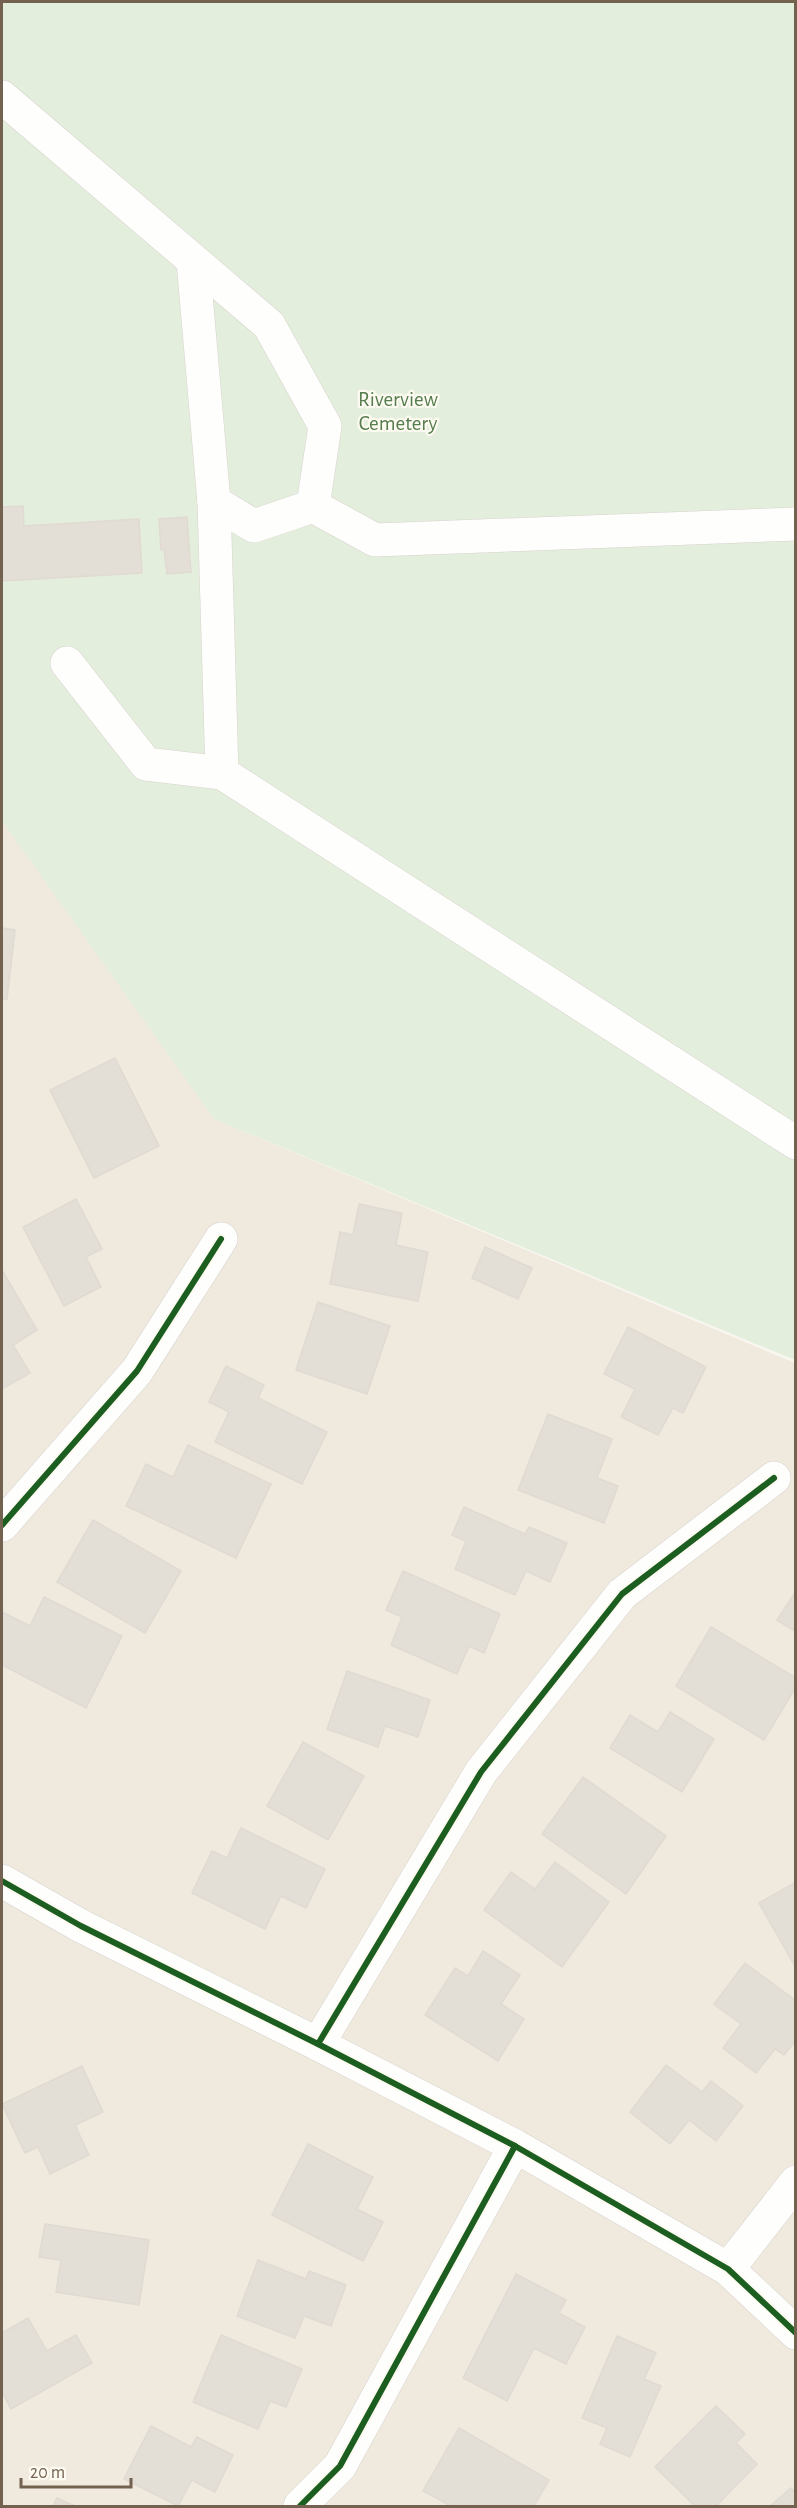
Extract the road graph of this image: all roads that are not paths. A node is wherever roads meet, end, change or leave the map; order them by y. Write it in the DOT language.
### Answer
graph roads {
  1 [pos="2,97"];
  2 [pos="193,261"];
  3 [pos="214,502"];
  4 [pos="313,506"];
  5 [pos="795,524"];
  6 [pos="67,663"];
  7 [pos="222,773"];
  8 [pos="795,1143"];
  9 [pos="221,1239"];
  10 [pos="774,1478"];
  11 [pos="2,1525"];
  12 [pos="2,1881"];
  13 [pos="318,2044"];
  14 [pos="515,2146"];
  15 [pos="795,2182"];
  16 [pos="728,2270"];
  17 [pos="795,2333"];
  18 [pos="300,2506"];
  1 -- 2 [label="street"];
  2 -- 3 [label="street"];
  2 -- 4 [label="street"];
  3 -- 4 [label="street"];
  3 -- 7 [label="street"];
  4 -- 5 [label="street"];
  6 -- 7 [label="street"];
  7 -- 8 [label="street"];
  9 -- 11 [label="street"];
  10 -- 13 [label="street"];
  12 -- 13 [label="street"];
  13 -- 14 [label="street"];
  14 -- 16 [label="street"];
  14 -- 18 [label="street"];
  15 -- 16 [label="street"];
  16 -- 17 [label="street"];
}
